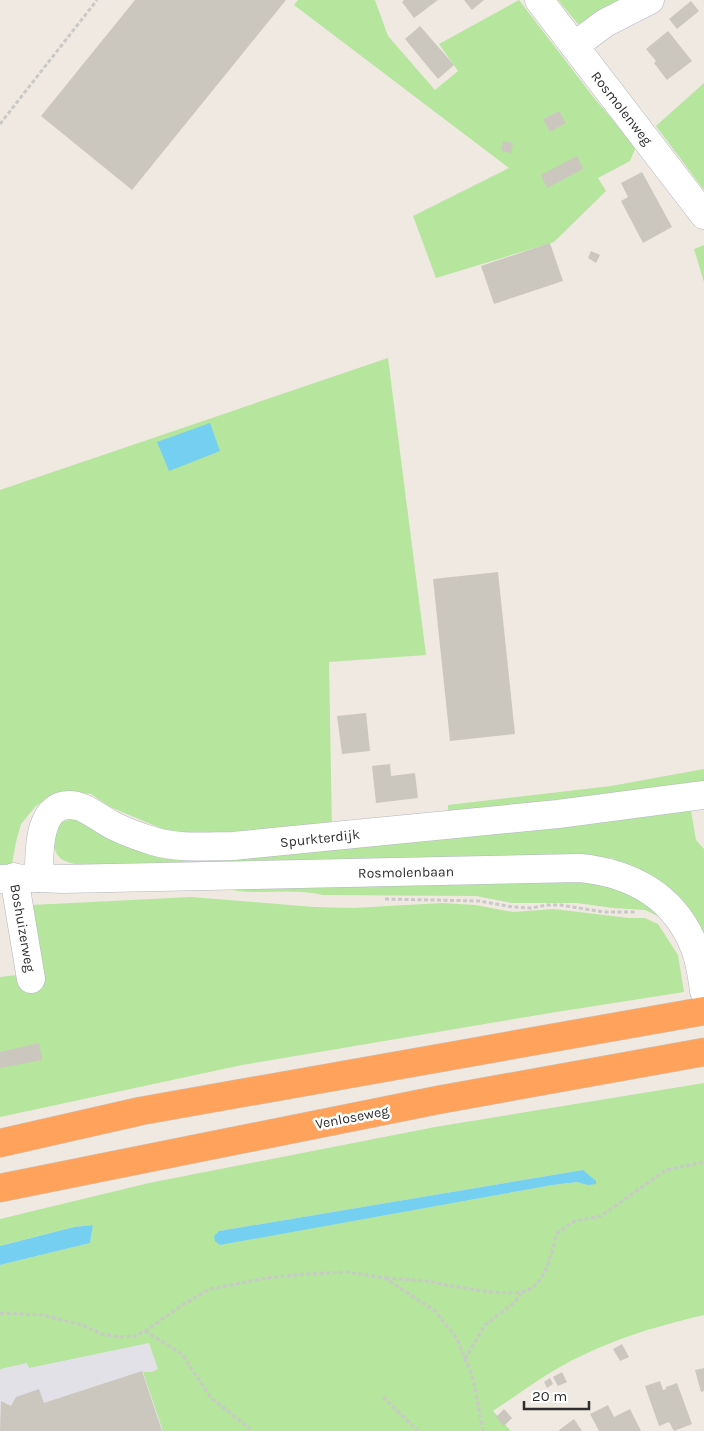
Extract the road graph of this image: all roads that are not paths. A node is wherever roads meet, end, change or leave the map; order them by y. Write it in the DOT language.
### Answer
graph roads {
  1 [pos="539,0"];
  2 [pos="650,0"];
  3 [pos="574,46"];
  4 [pos="704,215"];
  5 [pos="704,795"];
  6 [pos="18,878"];
  7 [pos="31,979"];
  8 [pos="702,982"];
  9 [pos="704,1011"];
  10 [pos="704,1052"];
  11 [pos="0,1144"];
  12 [pos="0,1188"];
  1 -- 3 [label="street, Rosmolenweg"];
  2 -- 3 [label="street"];
  3 -- 4 [label="street, Rosmolenweg"];
  5 -- 6 [label="street, Spurkterdijk"];
  6 -- 7 [label="street, Boshuizerweg"];
  6 -- 8 [label="street, Rosmolenbaan"];
  9 -- 11 [label="highway"];
  10 -- 12 [label="highway, Venloseweg"];
}
